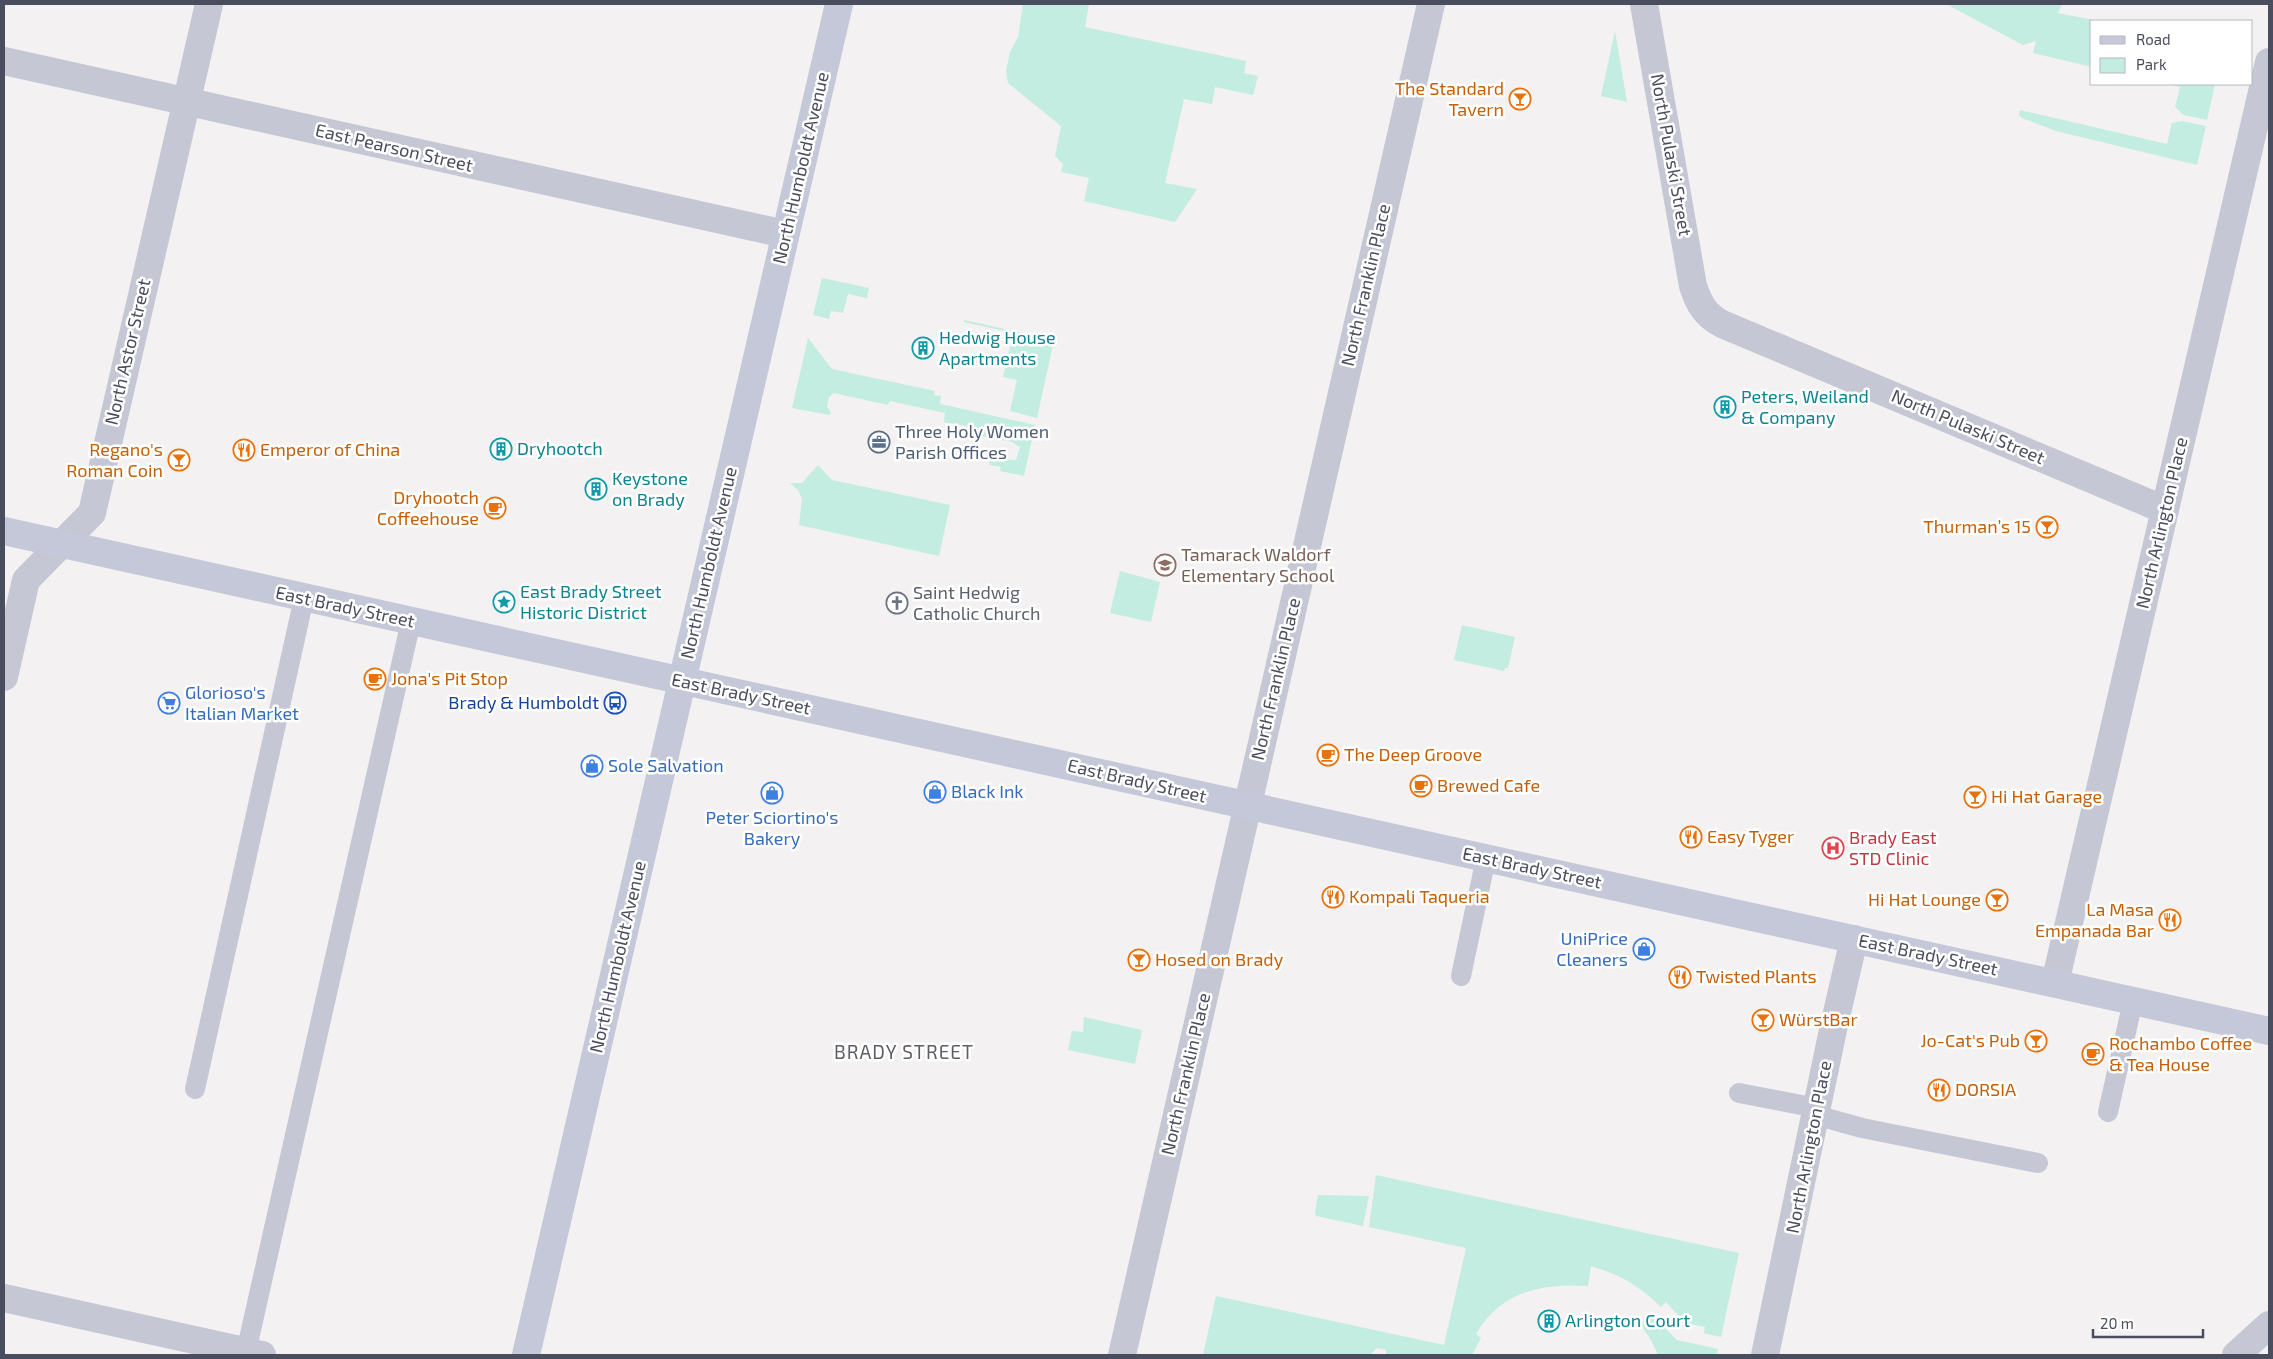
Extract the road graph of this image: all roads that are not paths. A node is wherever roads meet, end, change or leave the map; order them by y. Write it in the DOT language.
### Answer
graph roads {
  1 [pos="209,4"];
  2 [pos="839,4"];
  3 [pos="1431,4"];
  4 [pos="1644,4"];
  5 [pos="4,61"];
  6 [pos="2269,62"];
  7 [pos="186,101"];
  8 [pos="2263,117"];
  9 [pos="785,234"];
  10 [pos="2165,510"];
  11 [pos="4,531"];
  12 [pos="62,544"];
  13 [pos="304,598"];
  14 [pos="410,621"];
  15 [pos="4,677"];
  16 [pos="682,680"];
  17 [pos="1247,805"];
  18 [pos="1486,858"];
  19 [pos="1854,939"];
  20 [pos="1460,976"];
  21 [pos="2055,984"];
  22 [pos="2133,1001"];
  23 [pos="2269,1030"];
  24 [pos="195,1089"];
  25 [pos="1740,1093"];
  26 [pos="1816,1112"];
  27 [pos="2108,1112"];
  28 [pos="2038,1164"];
  29 [pos="4,1298"];
  30 [pos="2269,1325"];
  31 [pos="254,1353"];
  32 [pos="526,1355"];
  33 [pos="1122,1355"];
  34 [pos="1765,1355"];
  35 [pos="2236,1355"];
  1 -- 7 [label="street, North Astor Street"];
  2 -- 9 [label="main road, North Humboldt Avenue"];
  3 -- 17 [label="street, North Franklin Place"];
  4 -- 10 [label="street, North Pulaski Street"];
  5 -- 7 [label="street, East Pearson Street"];
  6 -- 8 [label="street, North Arlington Place"];
  7 -- 9 [label="street, East Pearson Street"];
  7 -- 12 [label="street, North Astor Street"];
  8 -- 10 [label="street, North Arlington Place"];
  9 -- 16 [label="main road, North Humboldt Avenue"];
  10 -- 21 [label="street, North Arlington Place"];
  11 -- 12 [label="main road, East Brady Street"];
  12 -- 13 [label="main road, East Brady Street"];
  12 -- 15 [label="street, North Astor Street"];
  13 -- 14 [label="main road, East Brady Street"];
  13 -- 24 [label="lane"];
  14 -- 16 [label="main road, East Brady Street"];
  14 -- 31 [label="lane"];
  16 -- 17 [label="main road, East Brady Street"];
  16 -- 32 [label="main road, North Humboldt Avenue"];
  17 -- 18 [label="main road, East Brady Street"];
  17 -- 33 [label="street, North Franklin Place"];
  18 -- 19 [label="main road, East Brady Street"];
  18 -- 20 [label="lane"];
  19 -- 21 [label="main road, East Brady Street"];
  19 -- 26 [label="street, North Arlington Place"];
  21 -- 22 [label="main road, East Brady Street"];
  22 -- 23 [label="main road, East Brady Street"];
  22 -- 27 [label="lane"];
  25 -- 26 [label="lane"];
  26 -- 28 [label="lane"];
  26 -- 34 [label="street, North Arlington Place"];
  29 -- 31 [label="street"];
  30 -- 35 [label="street"];
}
